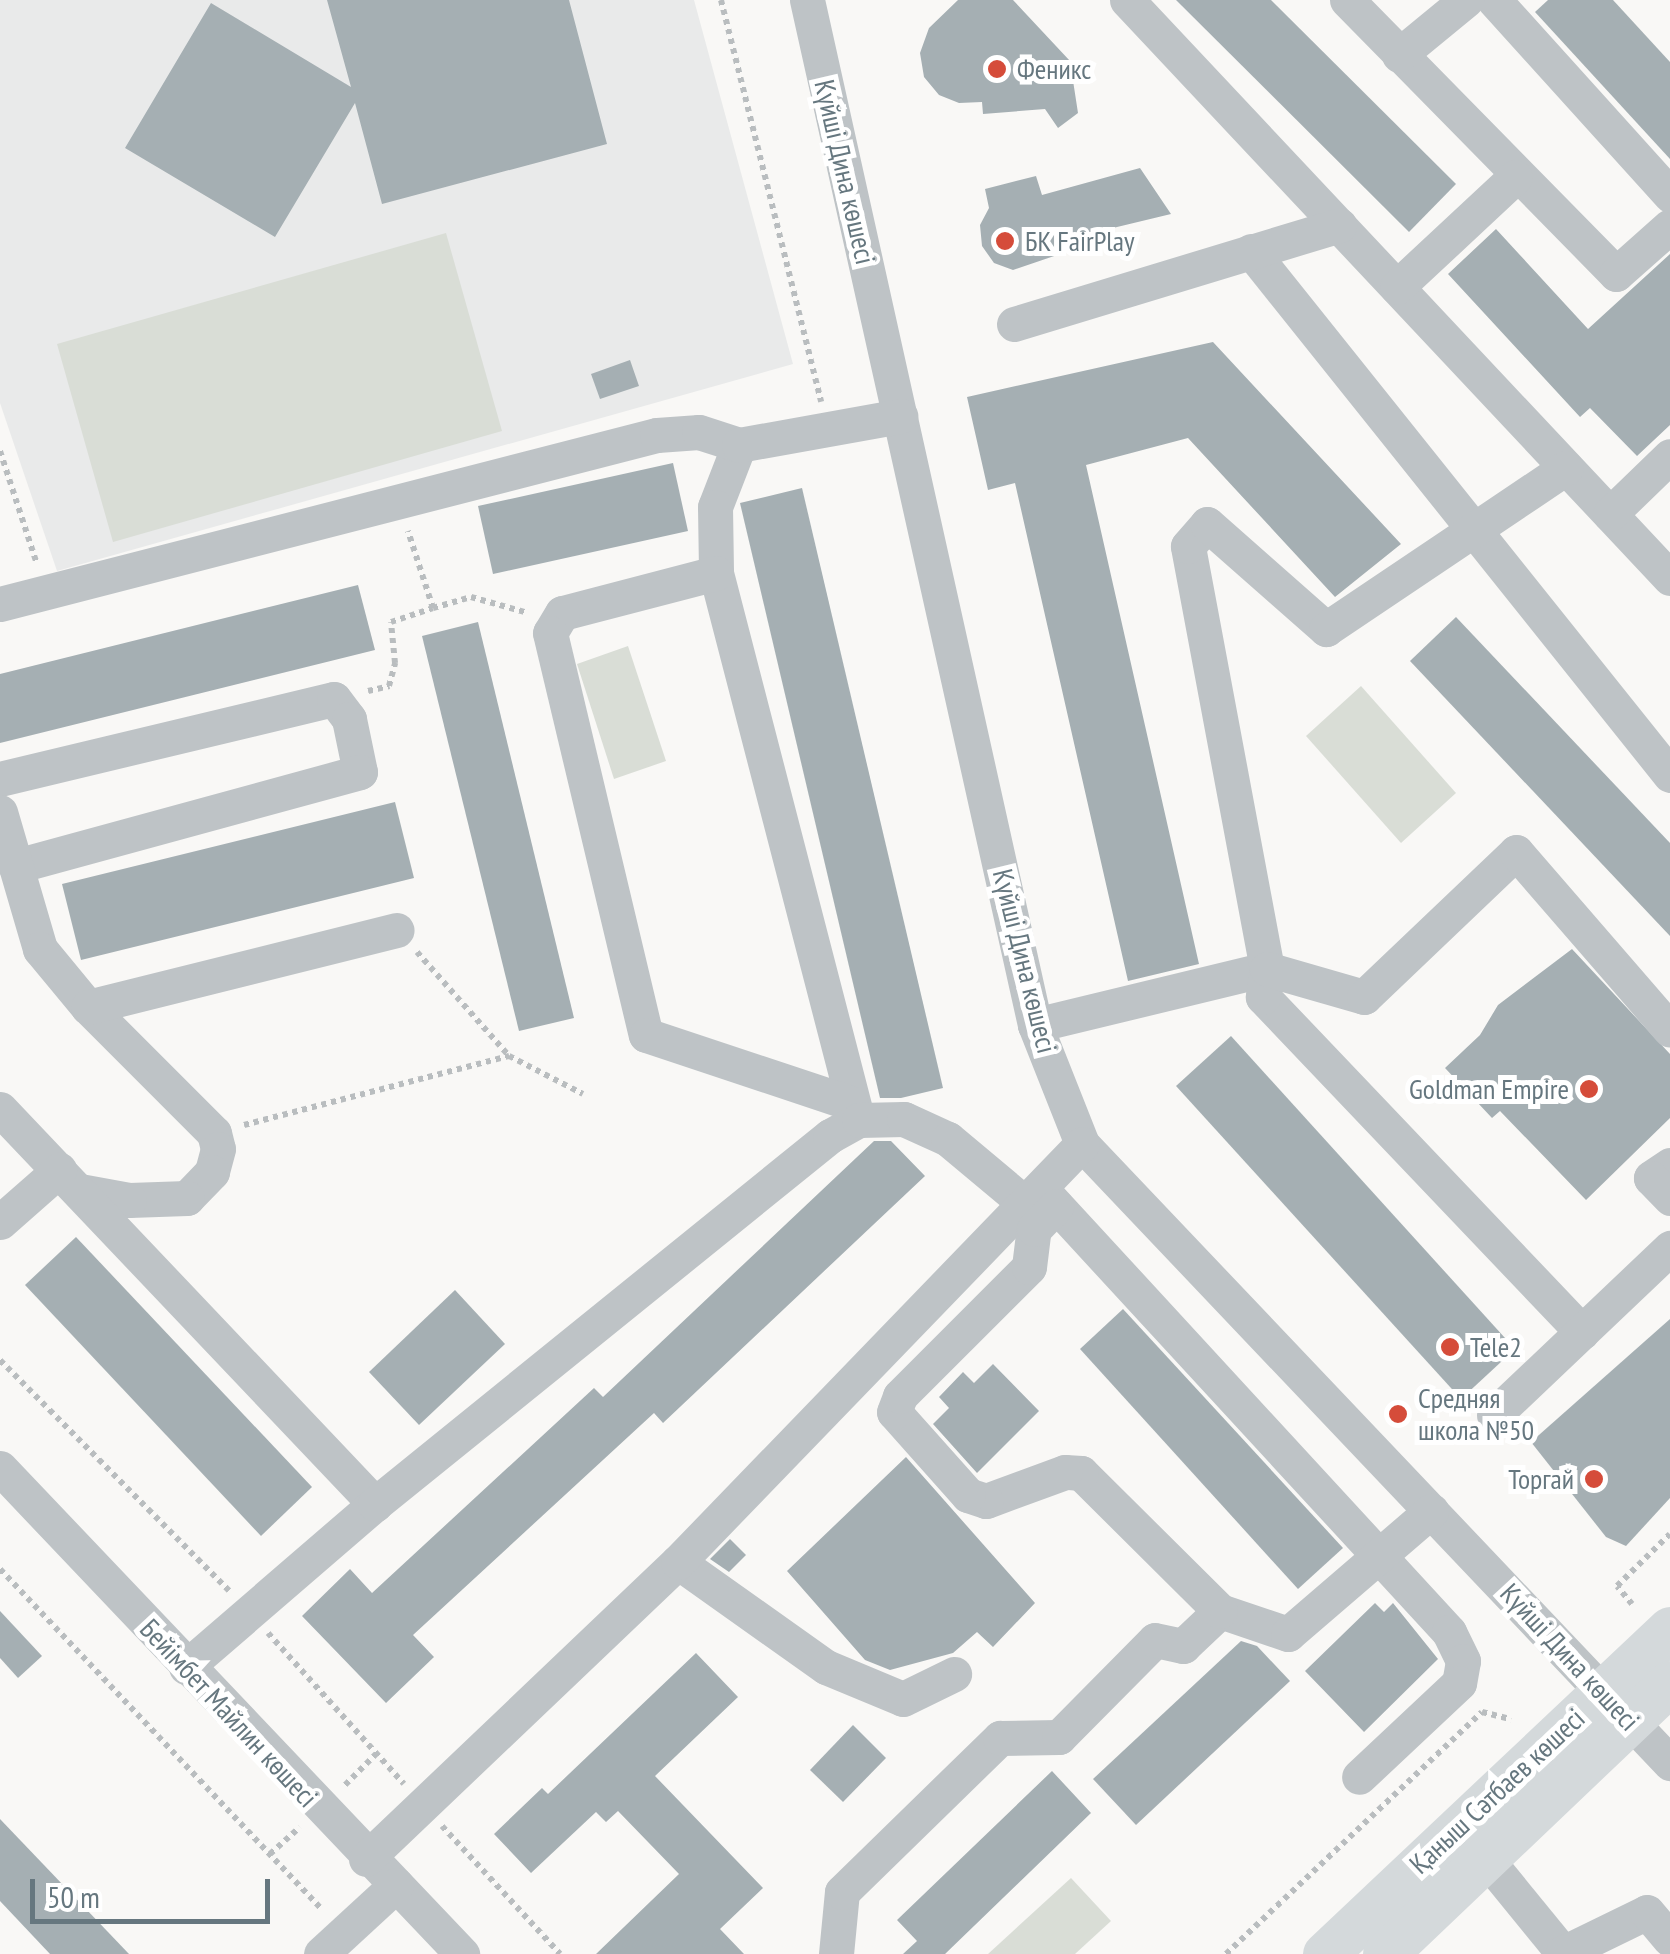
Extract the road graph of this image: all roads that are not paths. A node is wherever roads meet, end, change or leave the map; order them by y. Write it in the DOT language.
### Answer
graph roads {
  1 [pos="807,0"];
  2 [pos="1127,0"];
  3 [pos="1348,0"];
  4 [pos="1466,0"];
  5 [pos="1494,0"];
  6 [pos="1400,55"];
  7 [pos="1515,177"];
  8 [pos="1670,195"];
  9 [pos="1338,225"];
  10 [pos="1670,226"];
  11 [pos="1251,252"];
  12 [pos="1397,287"];
  13 [pos="1014,324"];
  14 [pos="900,416"];
  15 [pos="739,445"];
  16 [pos="1670,456"];
  17 [pos="1566,468"];
  18 [pos="1610,514"];
  19 [pos="1476,528"];
  20 [pos="716,573"];
  21 [pos="1670,578"];
  22 [pos="0,604"];
  23 [pos="1670,775"];
  24 [pos="0,779"];
  25 [pos="0,812"];
  26 [pos="16,866"];
  27 [pos="398,930"];
  28 [pos="1268,969"];
  29 [pos="88,1007"];
  30 [pos="1036,1025"];
  31 [pos="1670,1030"];
  32 [pos="0,1109"];
  33 [pos="854,1112"];
  34 [pos="1082,1144"];
  35 [pos="1670,1165"];
  36 [pos="70,1181"];
  37 [pos="1670,1198"];
  38 [pos="1042,1200"];
  39 [pos="0,1222"];
  40 [pos="1670,1248"];
  41 [pos="1582,1332"];
  42 [pos="1494,1415"];
  43 [pos="0,1468"];
  44 [pos="375,1504"];
  45 [pos="1431,1511"];
  46 [pos="1373,1555"];
  47 [pos="678,1562"];
  48 [pos="1220,1611"];
  49 [pos="1670,1629"];
  50 [pos="186,1667"];
  51 [pos="954,1674"];
  52 [pos="1670,1683"];
  53 [pos="1616,1706"];
  54 [pos="1670,1763"];
  55 [pos="1359,1778"];
  56 [pos="1473,1843"];
  57 [pos="366,1859"];
  58 [pos="396,1885"];
  59 [pos="1670,1939"];
  60 [pos="333,1943"];
  61 [pos="462,1954"];
  62 [pos="836,1954"];
  63 [pos="1325,1954"];
  64 [pos="1385,1954"];
  65 [pos="1564,1954"];
  1 -- 14 [label="street, Күйші Дина көшесі"];
  2 -- 9 [label="street"];
  3 -- 6 [label="street"];
  4 -- 6 [label="street"];
  5 -- 8 [label="street"];
  6 -- 7 [label="street"];
  7 -- 10 [label="street"];
  7 -- 12 [label="street"];
  9 -- 11 [label="street"];
  9 -- 12 [label="street"];
  11 -- 13 [label="street"];
  11 -- 19 [label="street"];
  12 -- 17 [label="street"];
  14 -- 15 [label="street"];
  14 -- 30 [label="street, Күйші Дина көшесі"];
  15 -- 20 [label="street"];
  15 -- 22 [label="street"];
  16 -- 18 [label="street"];
  17 -- 18 [label="street"];
  17 -- 19 [label="street"];
  18 -- 21 [label="street"];
  19 -- 23 [label="street"];
  19 -- 28 [label="street"];
  20 -- 33 [label="street"];
  20 -- 33 [label="street"];
  24 -- 26 [label="street"];
  25 -- 26 [label="street"];
  26 -- 29 [label="street"];
  27 -- 29 [label="street"];
  28 -- 30 [label="street"];
  28 -- 31 [label="street"];
  28 -- 41 [label="street"];
  29 -- 36 [label="street"];
  30 -- 34 [label="street, Күйші Дина көшесі"];
  32 -- 36 [label="street"];
  33 -- 38 [label="street"];
  33 -- 44 [label="street"];
  34 -- 38 [label="street"];
  34 -- 45 [label="street, Күйші Дина көшесі"];
  35 -- 37 [label="street"];
  36 -- 39 [label="street"];
  36 -- 44 [label="street"];
  38 -- 46 [label="street"];
  38 -- 47 [label="street"];
  38 -- 48 [label="street"];
  40 -- 41 [label="street"];
  41 -- 42 [label="street"];
  43 -- 50 [label="street, Бейімбет Майлин көшесі"];
  44 -- 50 [label="street"];
  45 -- 46 [label="street"];
  45 -- 53 [label="street, Күйші Дина көшесі"];
  46 -- 48 [label="street"];
  46 -- 55 [label="street"];
  47 -- 51 [label="street"];
  47 -- 57 [label="street"];
  48 -- 62 [label="street"];
  49 -- 53 [label="main road, Қаныш Сәтбаев көшесі"];
  50 -- 57 [label="street, Бейімбет Майлин көшесі"];
  52 -- 53 [label="main road, Қаныш Сәтбаев көшесі"];
  53 -- 54 [label="street, Күйші Дина көшесі"];
  53 -- 56 [label="main road, Қаныш Сәтбаев көшесі"];
  56 -- 63 [label="main road, Қаныш Сәтбаев көшесі"];
  56 -- 64 [label="main road, Қаныш Сәтбаев көшесі"];
  56 -- 65 [label="street"];
  57 -- 58 [label="street, Бейімбет Майлин көшесі"];
  58 -- 60 [label="street"];
  58 -- 61 [label="street, Бейімбет Майлин көшесі"];
  59 -- 65 [label="street"];
}
